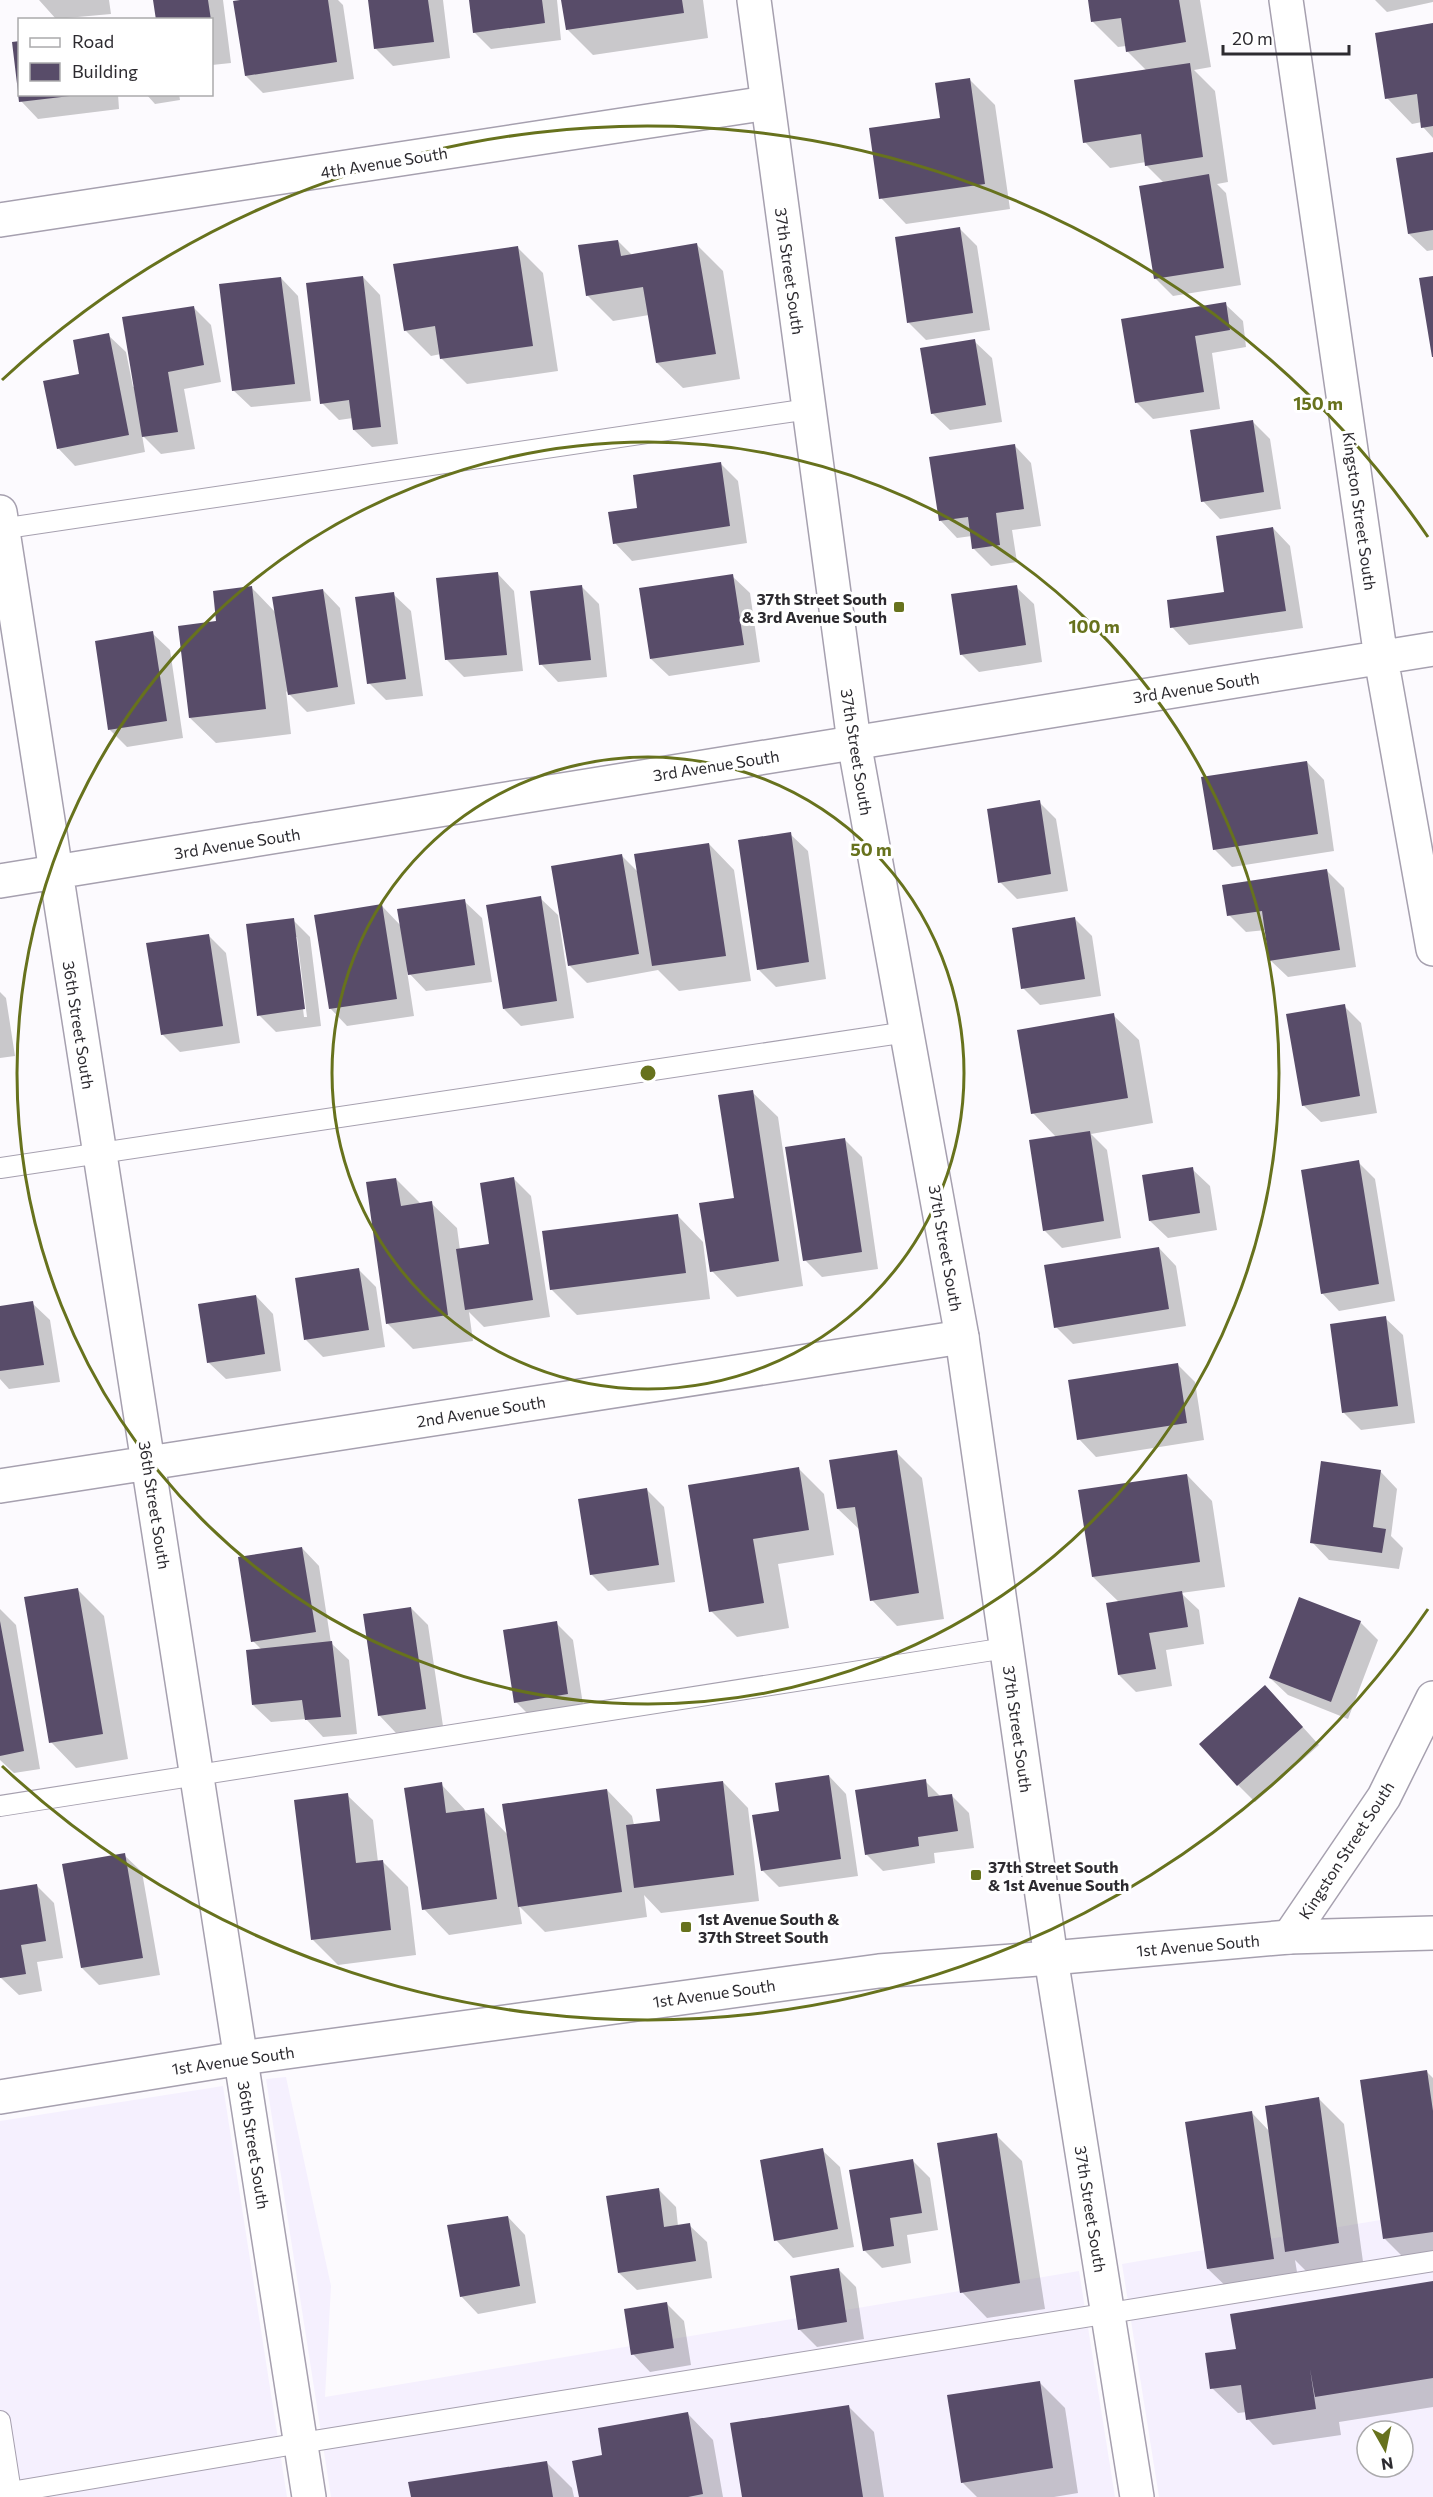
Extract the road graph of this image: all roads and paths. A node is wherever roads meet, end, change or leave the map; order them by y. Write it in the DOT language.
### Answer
graph roads {
  1 [pos="754,0"];
  2 [pos="1286,0"];
  3 [pos="767,104"];
  4 [pos="0,220"];
  5 [pos="809,409"];
  6 [pos="1,523"];
  7 [pos="1433,650"];
  8 [pos="1381,658"];
  9 [pos="854,742"];
  10 [pos="56,873"];
  11 [pos="0,881"];
  12 [pos="1433,949"];
  13 [pos="907,1032"];
  14 [pos="100,1153"];
  15 [pos="0,1168"];
  16 [pos="962,1337"];
  17 [pos="148,1463"];
  18 [pos="0,1486"];
  19 [pos="1006,1648"];
  20 [pos="1433,1698"];
  21 [pos="197,1776"];
  22 [pos="0,1806"];
  23 [pos="1433,1933"];
  24 [pos="1289,1937"];
  25 [pos="1051,1958"];
  26 [pos="241,2058"];
  27 [pos="0,2097"];
  28 [pos="1433,2261"];
  29 [pos="1108,2313"];
  30 [pos="0,2421"];
  31 [pos="301,2443"];
  32 [pos="5,2493"];
  33 [pos="309,2497"];
  34 [pos="1137,2497"];
  1 -- 3 [label="street, 37th Street South"];
  2 -- 8 [label="street, Kingston Street South"];
  3 -- 4 [label="street, 4th Avenue South"];
  3 -- 5 [label="street, 37th Street South"];
  5 -- 6 [label="lane"];
  5 -- 9 [label="street, 37th Street South"];
  6 -- 10 [label="street, 36th Street South"];
  7 -- 8 [label="street, 3rd Avenue South"];
  8 -- 9 [label="street, 3rd Avenue South"];
  8 -- 12 [label="street, Kingston Street South"];
  9 -- 10 [label="street, 3rd Avenue South"];
  9 -- 13 [label="street, 37th Street South"];
  10 -- 11 [label="street, 3rd Avenue South"];
  10 -- 14 [label="street, 36th Street South"];
  13 -- 14 [label="lane"];
  13 -- 16 [label="street, 37th Street South"];
  14 -- 15 [label="lane"];
  14 -- 17 [label="street, 36th Street South"];
  16 -- 17 [label="street, 2nd Avenue South"];
  16 -- 19 [label="street, 37th Street South"];
  17 -- 18 [label="street, 2nd Avenue South"];
  17 -- 21 [label="street, 36th Street South"];
  19 -- 21 [label="lane"];
  19 -- 25 [label="street, 37th Street South"];
  20 -- 24 [label="street, Kingston Street South"];
  21 -- 22 [label="lane"];
  21 -- 26 [label="street, 36th Street South"];
  23 -- 24 [label="street, 1st Avenue South"];
  24 -- 25 [label="street, 1st Avenue South"];
  25 -- 26 [label="street, 1st Avenue South"];
  25 -- 29 [label="street, 37th Street South"];
  26 -- 27 [label="street, 1st Avenue South"];
  26 -- 31 [label="street, 36th Street South"];
  28 -- 29 [label="lane"];
  29 -- 31 [label="lane"];
  29 -- 34 [label="street, 37th Street South"];
  30 -- 32 [label="lane"];
  31 -- 32 [label="lane"];
  31 -- 33 [label="street, 36th Street South"];
}
